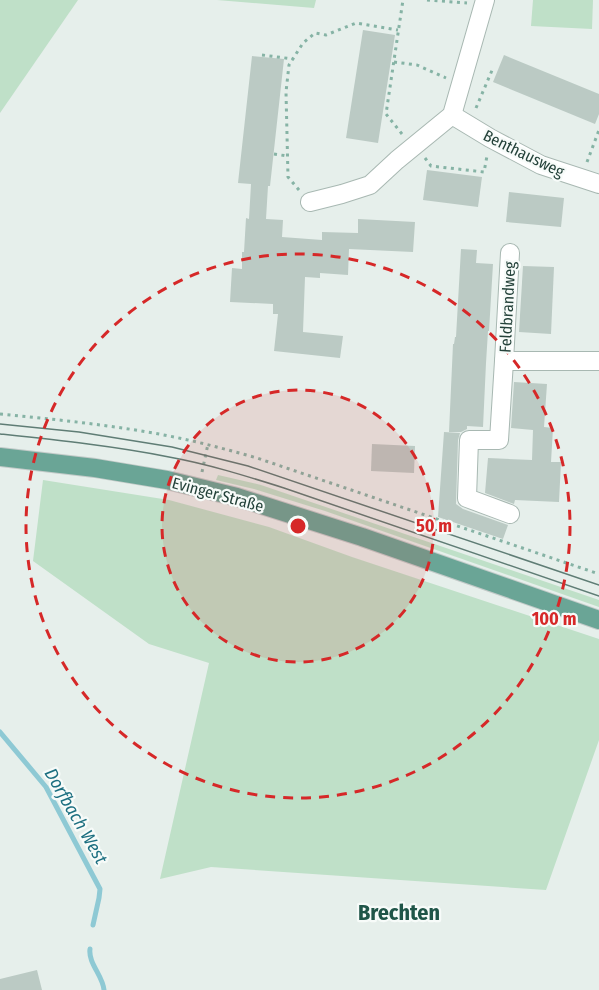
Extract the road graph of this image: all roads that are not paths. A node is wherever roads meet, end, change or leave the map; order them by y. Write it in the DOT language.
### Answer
graph roads {
  1 [pos="484,2"];
  2 [pos="452,115"];
  3 [pos="599,184"];
  4 [pos="310,202"];
  5 [pos="510,253"];
  6 [pos="504,361"];
  7 [pos="599,361"];
  8 [pos="0,457"];
  9 [pos="510,514"];
  10 [pos="599,620"];
  1 -- 2 [label="street"];
  2 -- 3 [label="street, Benthausweg"];
  2 -- 4 [label="street"];
  5 -- 6 [label="street, Feldbrandweg"];
  6 -- 7 [label="street, Feldbrandweg"];
  6 -- 9 [label="street, Feldbrandweg"];
  8 -- 10 [label="main road, Evinger Straße"];
}
